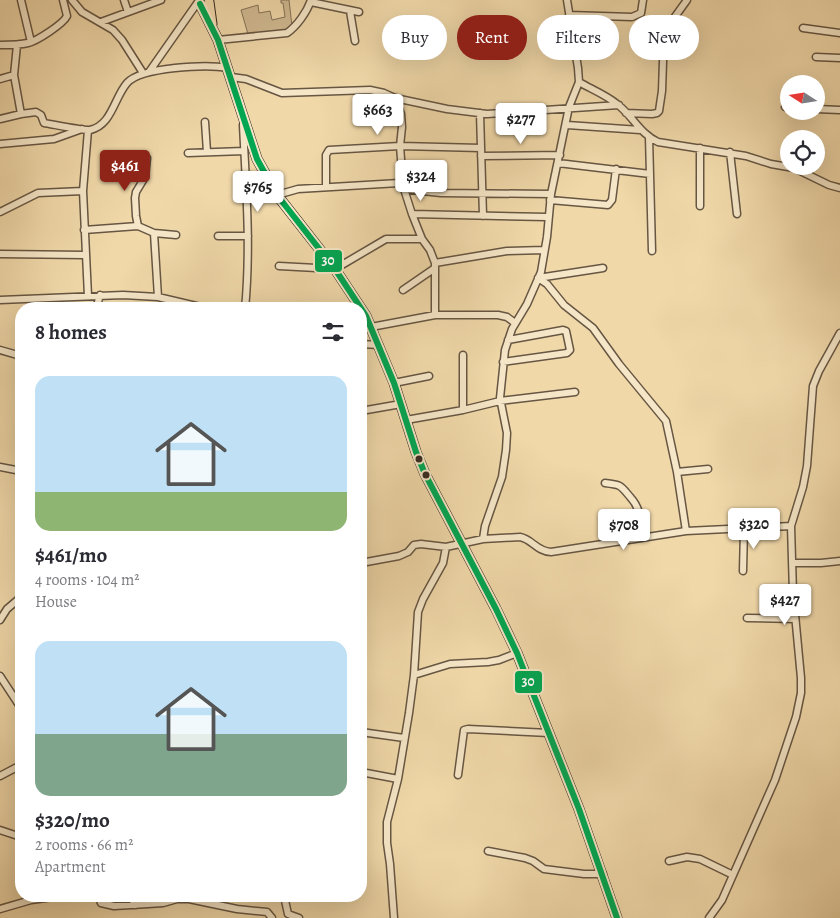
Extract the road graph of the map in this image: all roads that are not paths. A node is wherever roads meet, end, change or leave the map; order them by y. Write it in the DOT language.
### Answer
graph roads {
  1 [pos="21,0"];
  2 [pos="63,0"];
  3 [pos="72,0"];
  4 [pos="124,0"];
  5 [pos="161,0"];
  6 [pos="567,0"];
  7 [pos="643,0"];
  8 [pos="687,0"];
  9 [pos="311,1"];
  10 [pos="203,2"];
  11 [pos="350,11"];
  12 [pos="128,12"];
  13 [pos="359,12"];
  14 [pos="569,15"];
  15 [pos="619,17"];
  16 [pos="101,22"];
  17 [pos="802,28"];
  18 [pos="840,33"];
  19 [pos="218,40"];
  20 [pos="355,41"];
  21 [pos="31,42"];
  22 [pos="0,45"];
  23 [pos="17,45"];
  24 [pos="816,57"];
  25 [pos="840,58"];
  26 [pos="577,60"];
  27 [pos="228,68"];
  28 [pos="146,73"];
  29 [pos="14,75"];
  30 [pos="231,78"];
  31 [pos="0,79"];
  32 [pos="579,82"];
  33 [pos="396,98"];
  34 [pos="619,105"];
  35 [pos="570,107"];
  36 [pos="825,109"];
  37 [pos="840,110"];
  38 [pos="480,113"];
  39 [pos="626,113"];
  40 [pos="21,114"];
  41 [pos="243,117"];
  42 [pos="0,119"];
  43 [pos="205,122"];
  44 [pos="567,125"];
  45 [pos="86,129"];
  46 [pos="640,130"];
  47 [pos="649,137"];
  48 [pos="0,144"];
  49 [pos="400,146"];
  50 [pos="481,148"];
  51 [pos="700,148"];
  52 [pos="207,152"];
  53 [pos="244,152"];
  54 [pos="730,152"];
  55 [pos="188,153"];
  56 [pos="560,155"];
  57 [pos="481,156"];
  58 [pos="147,158"];
  59 [pos="558,163"];
  60 [pos="616,169"];
  61 [pos="650,174"];
  62 [pos="399,183"];
  63 [pos="326,187"];
  64 [pos="840,188"];
  65 [pos="404,189"];
  66 [pos="82,191"];
  67 [pos="484,194"];
  68 [pos="277,195"];
  69 [pos="550,197"];
  70 [pos="700,206"];
  71 [pos="0,212"];
  72 [pos="412,214"];
  73 [pos="736,214"];
  74 [pos="483,216"];
  75 [pos="547,217"];
  76 [pos="138,226"];
  77 [pos="84,230"];
  78 [pos="154,233"];
  79 [pos="176,235"];
  80 [pos="218,236"];
  81 [pos="248,236"];
  82 [pos="422,240"];
  83 [pos="544,250"];
  84 [pos="652,251"];
  85 [pos="0,254"];
  86 [pos="85,255"];
  87 [pos="279,266"];
  88 [pos="435,266"];
  89 [pos="603,268"];
  90 [pos="335,269"];
  91 [pos="538,278"];
  92 [pos="403,290"];
  93 [pos="100,295"];
  94 [pos="88,296"];
  95 [pos="158,297"];
  96 [pos="0,300"];
  97 [pos="98,302"];
  98 [pos="179,302"];
  99 [pos="246,302"];
  100 [pos="355,302"];
  101 [pos="435,315"];
  102 [pos="367,321"];
  103 [pos="515,323"];
  104 [pos="371,327"];
  105 [pos="840,333"];
  106 [pos="508,340"];
  107 [pos="367,344"];
  108 [pos="379,345"];
  109 [pos="0,350"];
  110 [pos="15,354"];
  111 [pos="463,355"];
  112 [pos="503,362"];
  113 [pos="429,376"];
  114 [pos="394,383"];
  115 [pos="575,392"];
  116 [pos="500,401"];
  117 [pos="401,404"];
  118 [pos="367,410"];
  119 [pos="463,410"];
  120 [pos="406,420"];
  121 [pos="0,467"];
  122 [pos="708,469"];
  123 [pos="15,470"];
  124 [pos="677,472"];
  125 [pos="605,483"];
  126 [pos="791,526"];
  127 [pos="744,529"];
  128 [pos="686,531"];
  129 [pos="642,538"];
  130 [pos="483,539"];
  131 [pos="460,543"];
  132 [pos="446,547"];
  133 [pos="840,561"];
  134 [pos="367,562"];
  135 [pos="792,563"];
  136 [pos="743,571"];
  137 [pos="15,602"];
  138 [pos="2,612"];
  139 [pos="747,618"];
  140 [pos="795,619"];
  141 [pos="0,620"];
  142 [pos="517,653"];
  143 [pos="414,675"];
  144 [pos="0,676"];
  145 [pos="15,699"];
  146 [pos="367,733"];
  147 [pos="549,733"];
  148 [pos="404,738"];
  149 [pos="15,768"];
  150 [pos="367,773"];
  151 [pos="458,775"];
  152 [pos="0,776"];
  153 [pos="398,779"];
  154 [pos="0,830"];
  155 [pos="15,835"];
  156 [pos="488,851"];
  157 [pos="669,861"];
  158 [pos="602,874"];
  159 [pos="733,875"];
  160 [pos="24,902"];
  161 [pos="100,902"];
  162 [pos="134,902"];
  163 [pos="166,902"];
  164 [pos="203,902"];
  165 [pos="285,902"];
  166 [pos="136,905"];
  167 [pos="0,909"];
  168 [pos="286,916"];
  169 [pos="272,918"];
  170 [pos="299,918"];
  171 [pos="394,918"];
  172 [pos="617,918"];
  173 [pos="709,918"];
  1 -- 21 [label="street"];
  2 -- 21 [label="street"];
  3 -- 16 [label="street"];
  4 -- 12 [label="street"];
  5 -- 12 [label="street"];
  6 -- 14 [label="street"];
  7 -- 15 [label="street"];
  8 -- 39 [label="street"];
  9 -- 11 [label="street"];
  9 -- 19 [label="street"];
  10 -- 19 [label="main road"];
  10 -- 28 [label="street"];
  11 -- 13 [label="street"];
  11 -- 20 [label="street"];
  12 -- 16 [label="street"];
  16 -- 28 [label="street"];
  17 -- 18 [label="street"];
  19 -- 27 [label="main road"];
  21 -- 23 [label="street"];
  22 -- 23 [label="street"];
  23 -- 29 [label="street"];
  24 -- 25 [label="street"];
  26 -- 32 [label="street"];
  27 -- 28 [label="street"];
  27 -- 30 [label="main road"];
  28 -- 45 [label="street"];
  29 -- 31 [label="street"];
  29 -- 40 [label="street"];
  30 -- 33 [label="street"];
  30 -- 41 [label="main road"];
  32 -- 34 [label="street"];
  32 -- 35 [label="street"];
  33 -- 38 [label="street"];
  33 -- 49 [label="street"];
  34 -- 35 [label="street"];
  34 -- 39 [label="street"];
  35 -- 38 [label="street"];
  35 -- 44 [label="street"];
  36 -- 37 [label="street"];
  38 -- 50 [label="street"];
  39 -- 46 [label="street"];
  40 -- 42 [label="street"];
  40 -- 45 [label="street"];
  41 -- 53 [label="street"];
  41 -- 68 [label="main road"];
  43 -- 52 [label="street"];
  44 -- 46 [label="street"];
  44 -- 56 [label="street"];
  45 -- 48 [label="street"];
  45 -- 66 [label="street"];
  46 -- 47 [label="street"];
  47 -- 51 [label="street"];
  47 -- 61 [label="street"];
  49 -- 50 [label="street"];
  49 -- 62 [label="street"];
  49 -- 63 [label="street"];
  50 -- 57 [label="street"];
  51 -- 54 [label="street"];
  51 -- 70 [label="street"];
  52 -- 53 [label="street"];
  52 -- 55 [label="street"];
  53 -- 81 [label="street"];
  54 -- 64 [label="street"];
  54 -- 73 [label="street"];
  56 -- 57 [label="street"];
  56 -- 59 [label="street"];
  57 -- 67 [label="street"];
  58 -- 76 [label="street"];
  59 -- 60 [label="street"];
  59 -- 69 [label="street"];
  60 -- 61 [label="street"];
  60 -- 69 [label="street"];
  61 -- 84 [label="street"];
  62 -- 63 [label="street"];
  62 -- 65 [label="street"];
  63 -- 68 [label="street"];
  65 -- 67 [label="street"];
  65 -- 72 [label="street"];
  66 -- 71 [label="street"];
  66 -- 77 [label="street"];
  67 -- 69 [label="street"];
  67 -- 74 [label="street"];
  68 -- 90 [label="main road"];
  69 -- 75 [label="street"];
  72 -- 74 [label="street"];
  72 -- 82 [label="street"];
  74 -- 75 [label="street"];
  75 -- 83 [label="street"];
  76 -- 77 [label="street"];
  76 -- 78 [label="street"];
  77 -- 86 [label="street"];
  78 -- 79 [label="street"];
  78 -- 95 [label="street"];
  80 -- 81 [label="street"];
  81 -- 99 [label="street"];
  82 -- 88 [label="street"];
  82 -- 90 [label="street"];
  83 -- 88 [label="street"];
  83 -- 91 [label="street"];
  85 -- 86 [label="street"];
  86 -- 94 [label="street"];
  87 -- 90 [label="street"];
  88 -- 92 [label="street"];
  88 -- 101 [label="street"];
  89 -- 91 [label="street"];
  90 -- 100 [label="main road"];
  91 -- 103 [label="street"];
  91 -- 124 [label="street"];
  93 -- 94 [label="street"];
  93 -- 95 [label="street"];
  93 -- 97 [label="street"];
  94 -- 96 [label="street"];
  95 -- 98 [label="street"];
  101 -- 103 [label="street"];
  101 -- 104 [label="street"];
  102 -- 104 [label="main road"];
  103 -- 106 [label="street"];
  104 -- 108 [label="main road"];
  105 -- 126 [label="street"];
  106 -- 112 [label="street"];
  106 -- 112 [label="street"];
  107 -- 108 [label="street"];
  108 -- 114 [label="main road"];
  109 -- 110 [label="street"];
  111 -- 119 [label="street"];
  112 -- 116 [label="street"];
  113 -- 114 [label="street"];
  114 -- 117 [label="main road"];
  115 -- 116 [label="street"];
  116 -- 119 [label="street"];
  116 -- 130 [label="street"];
  117 -- 118 [label="street"];
  117 -- 120 [label="main road"];
  119 -- 120 [label="street"];
  120 -- 131 [label="main road"];
  121 -- 123 [label="street"];
  122 -- 124 [label="street"];
  124 -- 128 [label="street"];
  125 -- 129 [label="street"];
  126 -- 127 [label="street"];
  126 -- 135 [label="street"];
  127 -- 128 [label="street"];
  127 -- 136 [label="street"];
  128 -- 129 [label="street"];
  129 -- 130 [label="street"];
  130 -- 131 [label="street"];
  131 -- 132 [label="street"];
  131 -- 142 [label="main road"];
  132 -- 134 [label="street"];
  132 -- 143 [label="street"];
  133 -- 135 [label="street"];
  135 -- 140 [label="street"];
  137 -- 138 [label="street"];
  138 -- 141 [label="street"];
  139 -- 140 [label="street"];
  140 -- 159 [label="street"];
  142 -- 143 [label="street"];
  142 -- 147 [label="main road"];
  143 -- 148 [label="street"];
  144 -- 145 [label="street"];
  146 -- 148 [label="street"];
  147 -- 151 [label="street"];
  147 -- 158 [label="main road"];
  148 -- 153 [label="street"];
  149 -- 152 [label="street"];
  150 -- 153 [label="street"];
  153 -- 171 [label="street"];
  154 -- 155 [label="street"];
  156 -- 158 [label="street"];
  157 -- 159 [label="street"];
  158 -- 172 [label="main road"];
  159 -- 173 [label="street"];
  160 -- 167 [label="street"];
  161 -- 166 [label="street"];
  162 -- 166 [label="street"];
  163 -- 166 [label="street"];
  164 -- 169 [label="street"];
  165 -- 168 [label="street"];
  168 -- 170 [label="street"];
}
